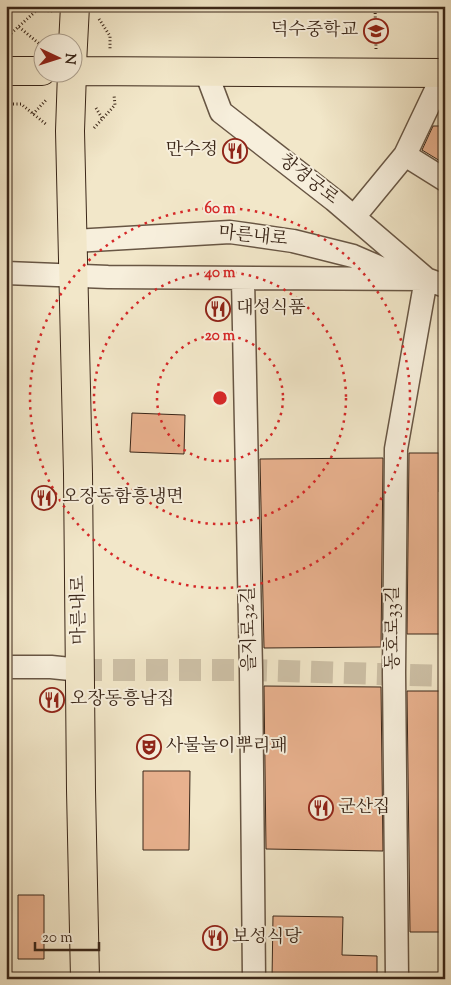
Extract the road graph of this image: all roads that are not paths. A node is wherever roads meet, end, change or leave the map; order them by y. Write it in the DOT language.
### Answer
graph roads {
  1 [pos="76,9"];
  2 [pos="74,32"];
  3 [pos="6,71"];
  4 [pos="32,71"];
  5 [pos="82,72"];
  6 [pos="206,72"];
  7 [pos="445,73"];
  8 [pos="72,82"];
  9 [pos="405,155"];
  10 [pos="445,180"];
  11 [pos="354,218"];
  12 [pos="74,241"];
  13 [pos="6,273"];
  14 [pos="74,274"];
  15 [pos="244,278"];
  16 [pos="436,283"];
  17 [pos="6,668"];
  18 [pos="80,670"];
  19 [pos="84,979"];
  20 [pos="254,979"];
  21 [pos="397,979"];
  1 -- 2 [label="main road"];
  3 -- 4 [label="main road"];
  5 -- 6 [label="main road"];
  6 -- 7 [label="main road"];
  6 -- 11 [label="street, 창경궁로"];
  7 -- 9 [label="street"];
  8 -- 12 [label="main road, 마른내로"];
  9 -- 10 [label="street"];
  9 -- 11 [label="street"];
  11 -- 16 [label="street, 창경궁로"];
  12 -- 14 [label="main road, 마른내로"];
  12 -- 16 [label="street, 마른내로"];
  13 -- 14 [label="street"];
  14 -- 15 [label="street"];
  14 -- 18 [label="main road, 마른내로"];
  15 -- 16 [label="street"];
  15 -- 20 [label="street, 을지로32길"];
  16 -- 21 [label="street, 동호로33길"];
  17 -- 18 [label="street"];
  18 -- 19 [label="main road, 마른내로"];
}
